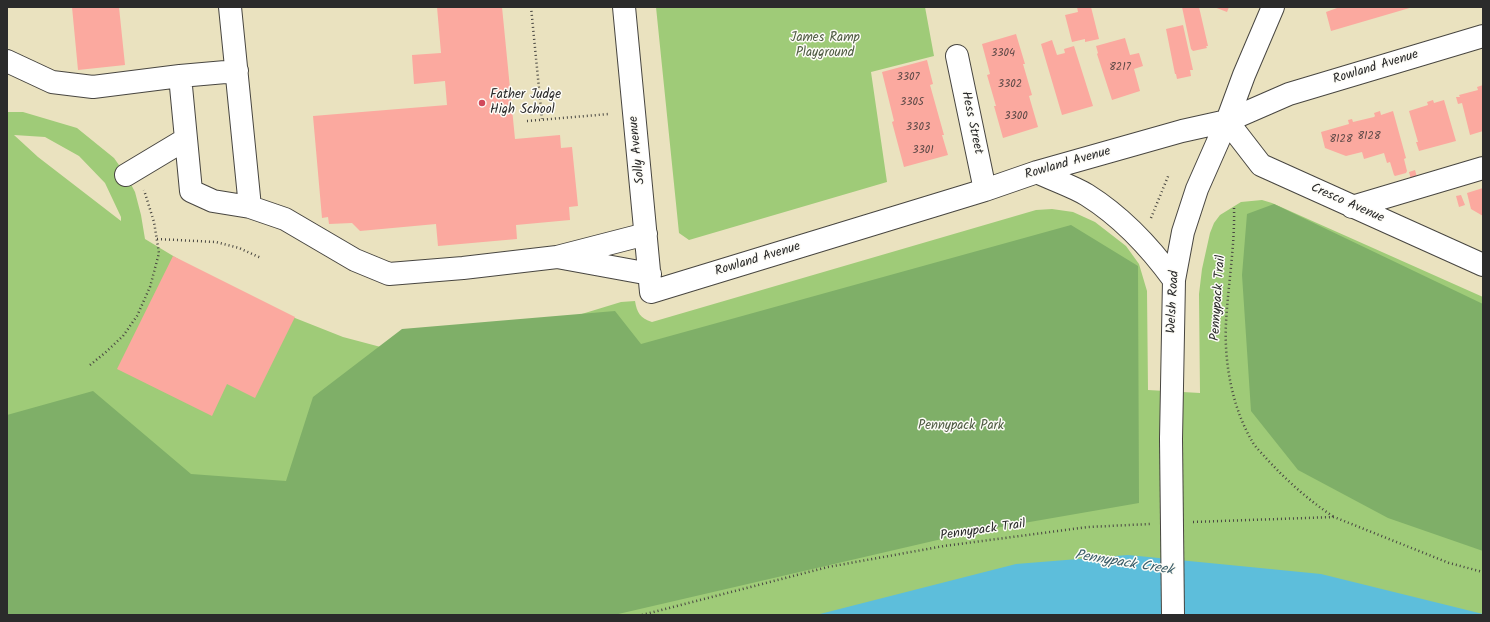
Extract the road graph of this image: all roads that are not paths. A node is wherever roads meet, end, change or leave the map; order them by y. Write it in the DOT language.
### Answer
graph roads {
  1 [pos="230,7"];
  2 [pos="624,7"];
  3 [pos="1273,7"];
  4 [pos="1483,36"];
  5 [pos="957,56"];
  6 [pos="7,61"];
  7 [pos="237,71"];
  8 [pos="180,76"];
  9 [pos="1227,121"];
  10 [pos="186,140"];
  11 [pos="1483,168"];
  12 [pos="131,172"];
  13 [pos="1037,172"];
  14 [pos="985,190"];
  15 [pos="1352,206"];
  16 [pos="250,207"];
  17 [pos="646,234"];
  18 [pos="557,257"];
  19 [pos="1483,266"];
  20 [pos="1174,280"];
  21 [pos="651,283"];
  22 [pos="1173,615"];
  1 -- 7 [label="street"];
  2 -- 17 [label="street, Solly Avenue"];
  3 -- 9 [label="street, Welsh Road"];
  4 -- 9 [label="street, Rowland Avenue"];
  5 -- 14 [label="street, Hess Street"];
  6 -- 8 [label="street"];
  7 -- 8 [label="street"];
  7 -- 16 [label="street"];
  8 -- 10 [label="street"];
  9 -- 13 [label="street, Rowland Avenue"];
  9 -- 15 [label="street, Cresco Avenue"];
  9 -- 20 [label="street, Welsh Road"];
  10 -- 12 [label="street"];
  10 -- 16 [label="street"];
  11 -- 15 [label="street"];
  13 -- 14 [label="street, Rowland Avenue"];
  13 -- 20 [label="street"];
  14 -- 21 [label="street, Rowland Avenue"];
  15 -- 19 [label="street, Cresco Avenue"];
  16 -- 18 [label="street"];
  17 -- 18 [label="street"];
  17 -- 21 [label="street, Solly Avenue"];
  18 -- 21 [label="street"];
  20 -- 22 [label="street, Welsh Road, bridge"];
}
